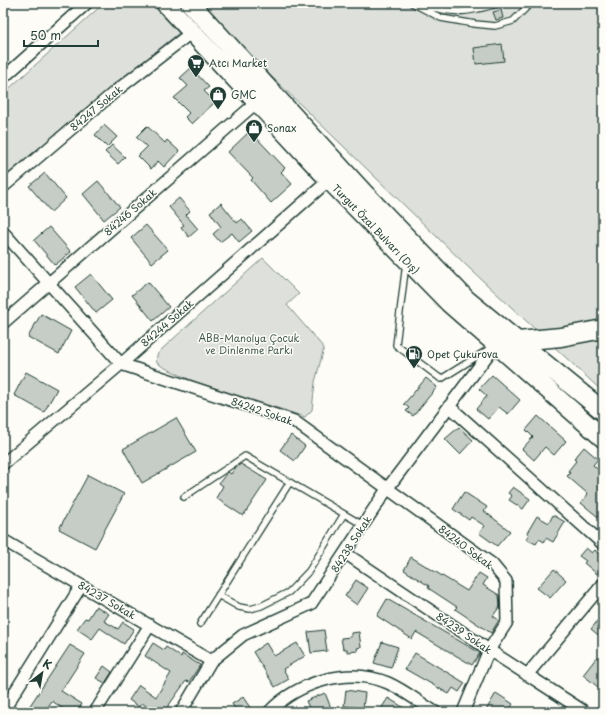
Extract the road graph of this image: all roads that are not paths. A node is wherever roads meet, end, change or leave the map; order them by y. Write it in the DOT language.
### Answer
graph roads {
  1 [pos="87,3"];
  2 [pos="165,3"];
  3 [pos="190,3"];
  4 [pos="413,3"];
  5 [pos="500,3"];
  6 [pos="531,3"];
  7 [pos="192,32"];
  8 [pos="3,78"];
  9 [pos="257,102"];
  10 [pos="329,180"];
  11 [pos="3,187"];
  12 [pos="3,232"];
  13 [pos="406,261"];
  14 [pos="48,284"];
  15 [pos="3,323"];
  16 [pos="603,329"];
  17 [pos="518,341"];
  18 [pos="496,344"];
  19 [pos="121,364"];
  20 [pos="449,406"];
  21 [pos="603,411"];
  22 [pos="603,438"];
  23 [pos="3,464"];
  24 [pos="290,482"];
  25 [pos="387,489"];
  26 [pos="184,496"];
  27 [pos="344,514"];
  28 [pos="363,525"];
  29 [pos="3,540"];
  30 [pos="603,544"];
  31 [pos="345,553"];
  32 [pos="603,584"];
  33 [pos="81,586"];
  34 [pos="218,595"];
  35 [pos="200,624"];
  36 [pos="150,625"];
  37 [pos="490,650"];
  38 [pos="211,661"];
  39 [pos="527,675"];
  40 [pos="3,712"];
  41 [pos="95,712"];
  42 [pos="181,712"];
  43 [pos="269,712"];
  44 [pos="435,712"];
  45 [pos="463,712"];
  46 [pos="585,712"];
  1 -- 8 [label="street"];
  2 -- 7 [label="main road, Turgut Özal Bulvarı (Dış)"];
  3 -- 17 [label="main road, Turgut Özal Bulvarı (Dış)"];
  4 -- 5 [label="lane"];
  4 -- 6 [label="lane"];
  7 -- 9 [label="main road, Turgut Özal Bulvarı (Dış)"];
  7 -- 11 [label="street, 84247 Sokak"];
  9 -- 10 [label="main road, Turgut Özal Bulvarı (Dış)"];
  9 -- 14 [label="street, 84246 Sokak"];
  10 -- 13 [label="main road, Turgut Özal Bulvarı (Dış)"];
  10 -- 19 [label="street, 84244 Sokak"];
  12 -- 14 [label="street"];
  13 -- 18 [label="main road, Turgut Özal Bulvarı (Dış)"];
  13 -- 18 [label="lane"];
  14 -- 15 [label="street, 84246 Sokak"];
  14 -- 19 [label="street"];
  16 -- 17 [label="main road"];
  17 -- 21 [label="main road, Turgut Özal Bulvarı (Dış)"];
  18 -- 20 [label="street, 84238 Sokak"];
  18 -- 22 [label="main road, Turgut Özal Bulvarı (Dış)"];
  19 -- 23 [label="street, 84244 Sokak"];
  19 -- 25 [label="street, 84242 Sokak"];
  20 -- 25 [label="street, 84238 Sokak"];
  20 -- 30 [label="street"];
  24 -- 26 [label="lane"];
  24 -- 27 [label="lane"];
  24 -- 34 [label="lane"];
  25 -- 28 [label="street, 84238 Sokak"];
  25 -- 37 [label="street, 84240 Sokak"];
  27 -- 28 [label="lane"];
  27 -- 34 [label="lane"];
  28 -- 31 [label="street, 84238 Sokak"];
  29 -- 33 [label="street, 84237 Sokak"];
  31 -- 37 [label="street, 84239 Sokak"];
  31 -- 38 [label="street, 84238 Sokak"];
  32 -- 39 [label="street"];
  33 -- 36 [label="street, 84237 Sokak"];
  33 -- 40 [label="street"];
  34 -- 35 [label="lane"];
  36 -- 38 [label="street, 84237 Sokak"];
  36 -- 41 [label="street"];
  37 -- 39 [label="street, 84239 Sokak"];
  37 -- 45 [label="street, 84240 Sokak"];
  38 -- 42 [label="street, 84238 Sokak"];
  39 -- 46 [label="street, 84239 Sokak"];
  43 -- 44 [label="street"];
}
